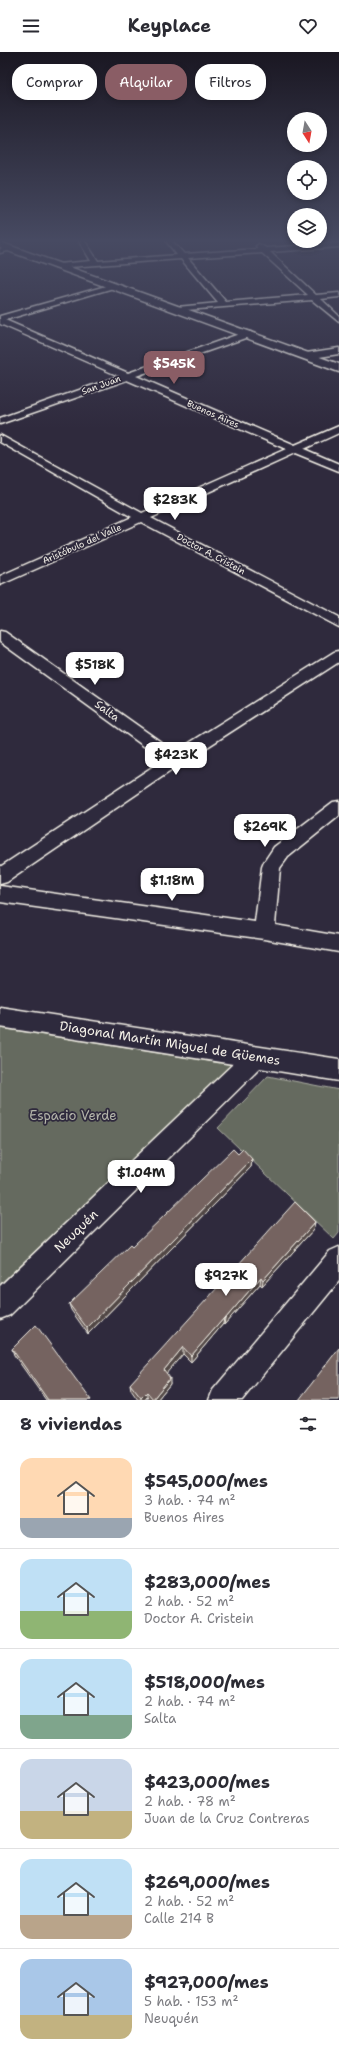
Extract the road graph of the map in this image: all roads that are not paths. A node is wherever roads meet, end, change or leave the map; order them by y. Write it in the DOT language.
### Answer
graph roads {
  1 [pos="55,304"];
  2 [pos="163,304"];
  3 [pos="224,304"];
  4 [pos="322,304"];
  5 [pos="177,309"];
  6 [pos="0,320"];
  7 [pos="339,320"];
  8 [pos="248,334"];
  9 [pos="339,351"];
  10 [pos="306,356"];
  11 [pos="339,368"];
  12 [pos="126,376"];
  13 [pos="0,421"];
  14 [pos="339,429"];
  15 [pos="0,438"];
  16 [pos="294,449"];
  17 [pos="339,468"];
  18 [pos="141,517"];
  19 [pos="0,581"];
  20 [pos="339,622"];
  21 [pos="0,635"];
  22 [pos="339,656"];
  23 [pos="174,760"];
  24 [pos="339,807"];
  25 [pos="0,877"];
  26 [pos="0,894"];
  27 [pos="264,931"];
  28 [pos="339,944"];
  29 [pos="0,1017"];
  30 [pos="256,1057"];
  31 [pos="339,1070"];
  32 [pos="339,1260"];
  33 [pos="0,1305"];
  34 [pos="223,1400"];
  1 -- 6 [label="street"];
  2 -- 5 [label="main road"];
  3 -- 5 [label="street"];
  4 -- 7 [label="street"];
  5 -- 8 [label="main road"];
  6 -- 12 [label="street, Buenos Aires"];
  8 -- 10 [label="main road"];
  8 -- 12 [label="street, San Juan"];
  9 -- 10 [label="street"];
  10 -- 11 [label="main road"];
  12 -- 13 [label="street, San Juan"];
  12 -- 16 [label="street, Buenos Aires"];
  14 -- 16 [label="street, Aristóbulo del Valle"];
  15 -- 18 [label="street, Doctor A. Cristein"];
  16 -- 17 [label="street, Buenos Aires"];
  16 -- 18 [label="street, Aristóbulo del Valle"];
  18 -- 19 [label="street, Aristóbulo del Valle"];
  18 -- 20 [label="street, Doctor A. Cristein"];
  21 -- 23 [label="street, Salta"];
  22 -- 23 [label="street"];
  23 -- 25 [label="street"];
  24 -- 27 [label="street"];
  26 -- 27 [label="street"];
  27 -- 28 [label="street"];
  29 -- 30 [label="street, Diagonal Martín Miguel de Güemes"];
  30 -- 31 [label="street, Diagonal Martín Miguel de Güemes"];
  30 -- 33 [label="street, Neuquén"];
  32 -- 34 [label="street"];
}
